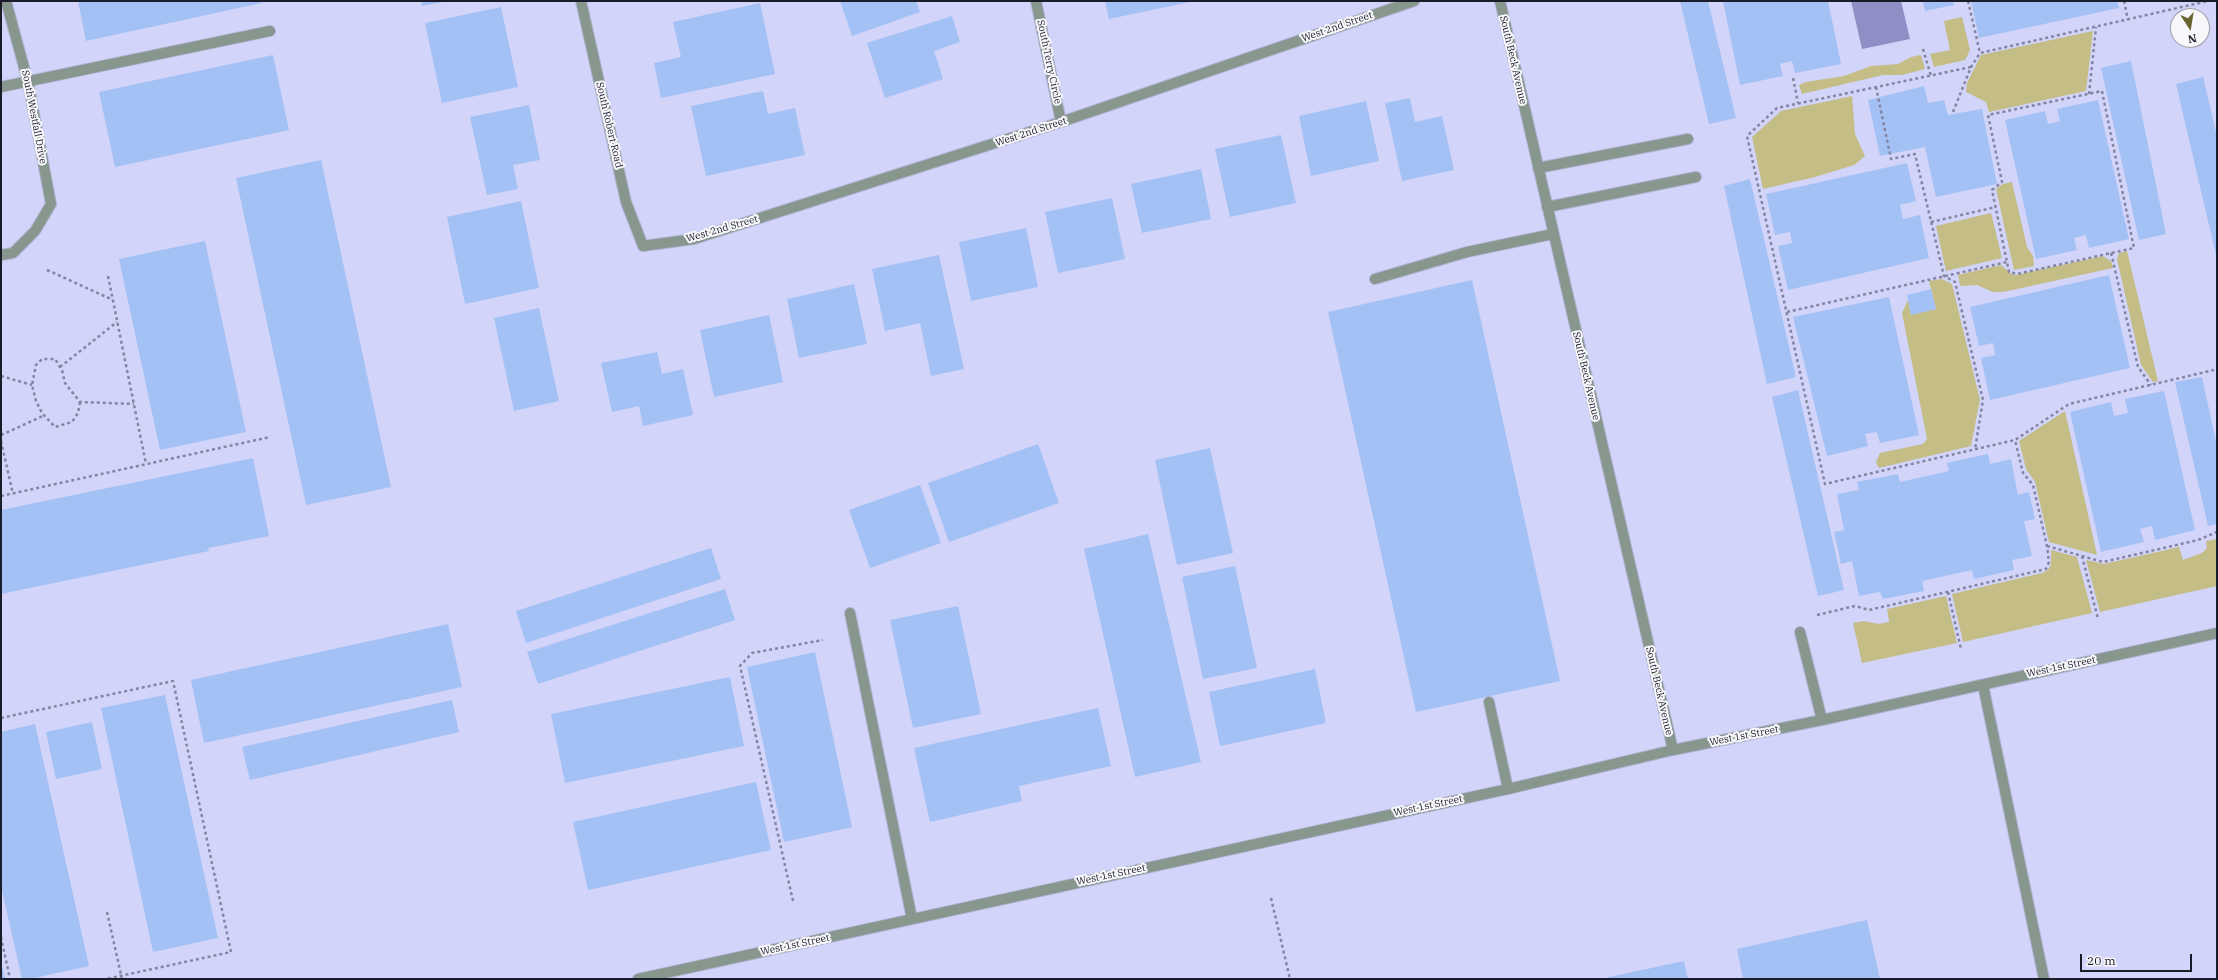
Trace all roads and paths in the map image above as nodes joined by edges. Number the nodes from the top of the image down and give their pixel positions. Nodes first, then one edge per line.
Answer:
1 (6, 1) edge
2 (581, 1) edge
3 (1036, 1) edge
4 (1414, 1) edge
5 (1500, 1) edge
6 (1968, 1) edge
7 (2124, 1) edge
8 (2208, 1) edge
9 (2128, 20) junction
10 (2096, 27) junction
11 (270, 31) dead end
12 (1923, 49) dead end
13 (1980, 53) junction
14 (1971, 66) junction
15 (1931, 76) junction
16 (1793, 78) dead end
17 (28, 82) junction
18 (1, 87) edge
19 (1876, 87) junction
20 (2089, 94) junction
21 (1798, 103) junction
22 (1953, 112) dead end
23 (1061, 122) junction
24 (1688, 139) dead end
25 (1538, 168) junction
26 (1696, 177) dead end
27 (1547, 207) junction
28 (1996, 207) junction
29 (1931, 222) junction
30 (1553, 234) junction
31 (643, 246) joint
32 (2111, 253) junction
33 (1, 255) edge
34 (2007, 262) junction
35 (47, 270) dead end
36 (108, 276) dead end
37 (1944, 276) junction
38 (1375, 279) dead end
39 (112, 299) junction
40 (1787, 312) junction
41 (117, 322) junction
42 (60, 367) junction
43 (2214, 370) dead end
44 (1, 376) edge
45 (32, 385) junction
46 (2151, 385) junction
47 (80, 402) junction
48 (134, 404) junction
49 (45, 416) junction
50 (1, 435) edge
51 (270, 437) dead end
52 (2016, 440) junction
53 (1, 441) edge
54 (1975, 449) junction
55 (146, 464) junction
56 (13, 494) junction
57 (1, 496) edge
58 (2217, 532) edge
59 (2047, 546) junction
60 (2082, 556) junction
61 (1948, 592) junction
62 (850, 613) dead end
63 (1810, 616) dead end
64 (2098, 619) dead end
65 (1800, 632) dead end
66 (2217, 633) edge
67 (823, 640) dead end
68 (1961, 649) dead end
69 (1982, 685) junction
70 (1489, 702) dead end
71 (1, 718) edge
72 (1822, 720) junction
73 (1673, 750) junction
74 (1508, 789) junction
75 (1271, 898) dead end
76 (793, 901) dead end
77 (108, 912) dead end
78 (912, 919) junction
79 (1, 937) edge
80 (122, 977) edge
81 (10, 979) edge
82 (106, 979) edge
83 (638, 979) edge
84 (1290, 979) edge
85 (2044, 979) edge

1 - 17 street, South Westfall Drive
2 - 31 street, South Robert Road
3 - 23 street, South Terry Circle
4 - 23 street, West 2nd Street
5 - 25 street, South Beck Avenue
6 - 13 path
7 - 9 path
8 - 9 path
9 - 10 path
10 - 13 path
10 - 20 path
11 - 17 street
12 - 15 path
13 - 14 path
14 - 15 path
14 - 22 path
15 - 19 path
16 - 21 path
17 - 18 street
17 - 33 street, South Westfall Drive
19 - 21 path
19 - 29 path
20 - 28 path
20 - 32 path
21 - 40 path
23 - 31 street, West 2nd Street
24 - 25 street
25 - 27 street, South Beck Avenue
26 - 27 street
27 - 30 street, South Beck Avenue
28 - 29 path
28 - 34 path
29 - 37 path
30 - 38 street
30 - 73 street, South Beck Avenue
32 - 34 path
32 - 46 path
34 - 37 path
35 - 39 path
36 - 39 path
37 - 40 path
37 - 54 path
39 - 41 path
40 - 54 path
41 - 42 path
41 - 48 path
42 - 45 path
42 - 47 path
43 - 46 path
44 - 45 path
45 - 49 path
46 - 52 path
47 - 48 path
47 - 49 path
48 - 55 path
49 - 50 path
51 - 55 path
52 - 54 path
52 - 59 path
53 - 56 path
55 - 56 path
56 - 57 path
58 - 60 path
59 - 60 path
59 - 61 path
60 - 64 path
61 - 63 path
61 - 68 path
62 - 78 street
65 - 72 street
66 - 69 street, West 1st Street
67 - 76 path
69 - 72 street, West 1st Street
69 - 85 street
70 - 74 street
71 - 80 path
72 - 73 street, West 1st Street
73 - 74 street, West 1st Street
74 - 78 street, West 1st Street
75 - 84 path
77 - 80 path
78 - 83 street, West 1st Street
79 - 81 path
80 - 82 path

